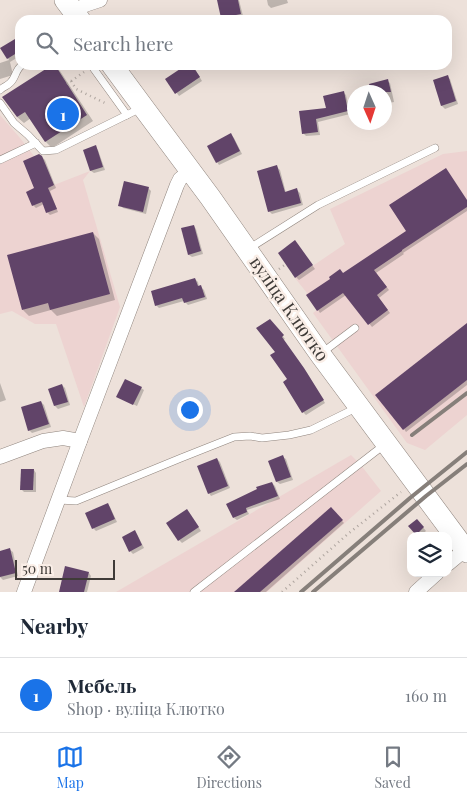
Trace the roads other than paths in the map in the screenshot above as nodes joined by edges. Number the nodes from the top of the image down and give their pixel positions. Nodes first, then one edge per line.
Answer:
1 (100, 0) edge
2 (73, 11) edge
3 (16, 70) edge
4 (96, 70) edge
5 (114, 70) edge
6 (0, 90) edge
7 (0, 103) edge
8 (135, 111) junction
9 (36, 143) junction
10 (434, 148) dead end
11 (0, 160) edge
12 (191, 170) junction
13 (247, 250) junction
14 (355, 328) dead end
15 (320, 354) junction
16 (359, 406) junction
17 (80, 441) junction
18 (387, 444) junction
19 (0, 457) edge
20 (59, 500) junction
21 (466, 550) edge
22 (452, 561) edge
23 (433, 577) edge
24 (24, 592) edge
25 (194, 592) edge
26 (416, 592) edge

1 - 2 street
3 - 6 lane
4 - 8 lane
5 - 8 main road, вуліца Клютко
7 - 9 lane
8 - 9 lane
8 - 12 main road, вуліца Клютко
9 - 11 lane
10 - 13 lane
12 - 13 main road, вуліца Клютко
12 - 17 street
13 - 15 main road, вуліца Клютко
14 - 15 lane
15 - 16 main road, вуліца Клютко
16 - 18 main road, вуліца Клютко
16 - 20 lane
17 - 19 street
17 - 20 street
18 - 21 main road, вуліца Клютко
18 - 25 lane
20 - 24 street
21 - 22 street
23 - 26 street

